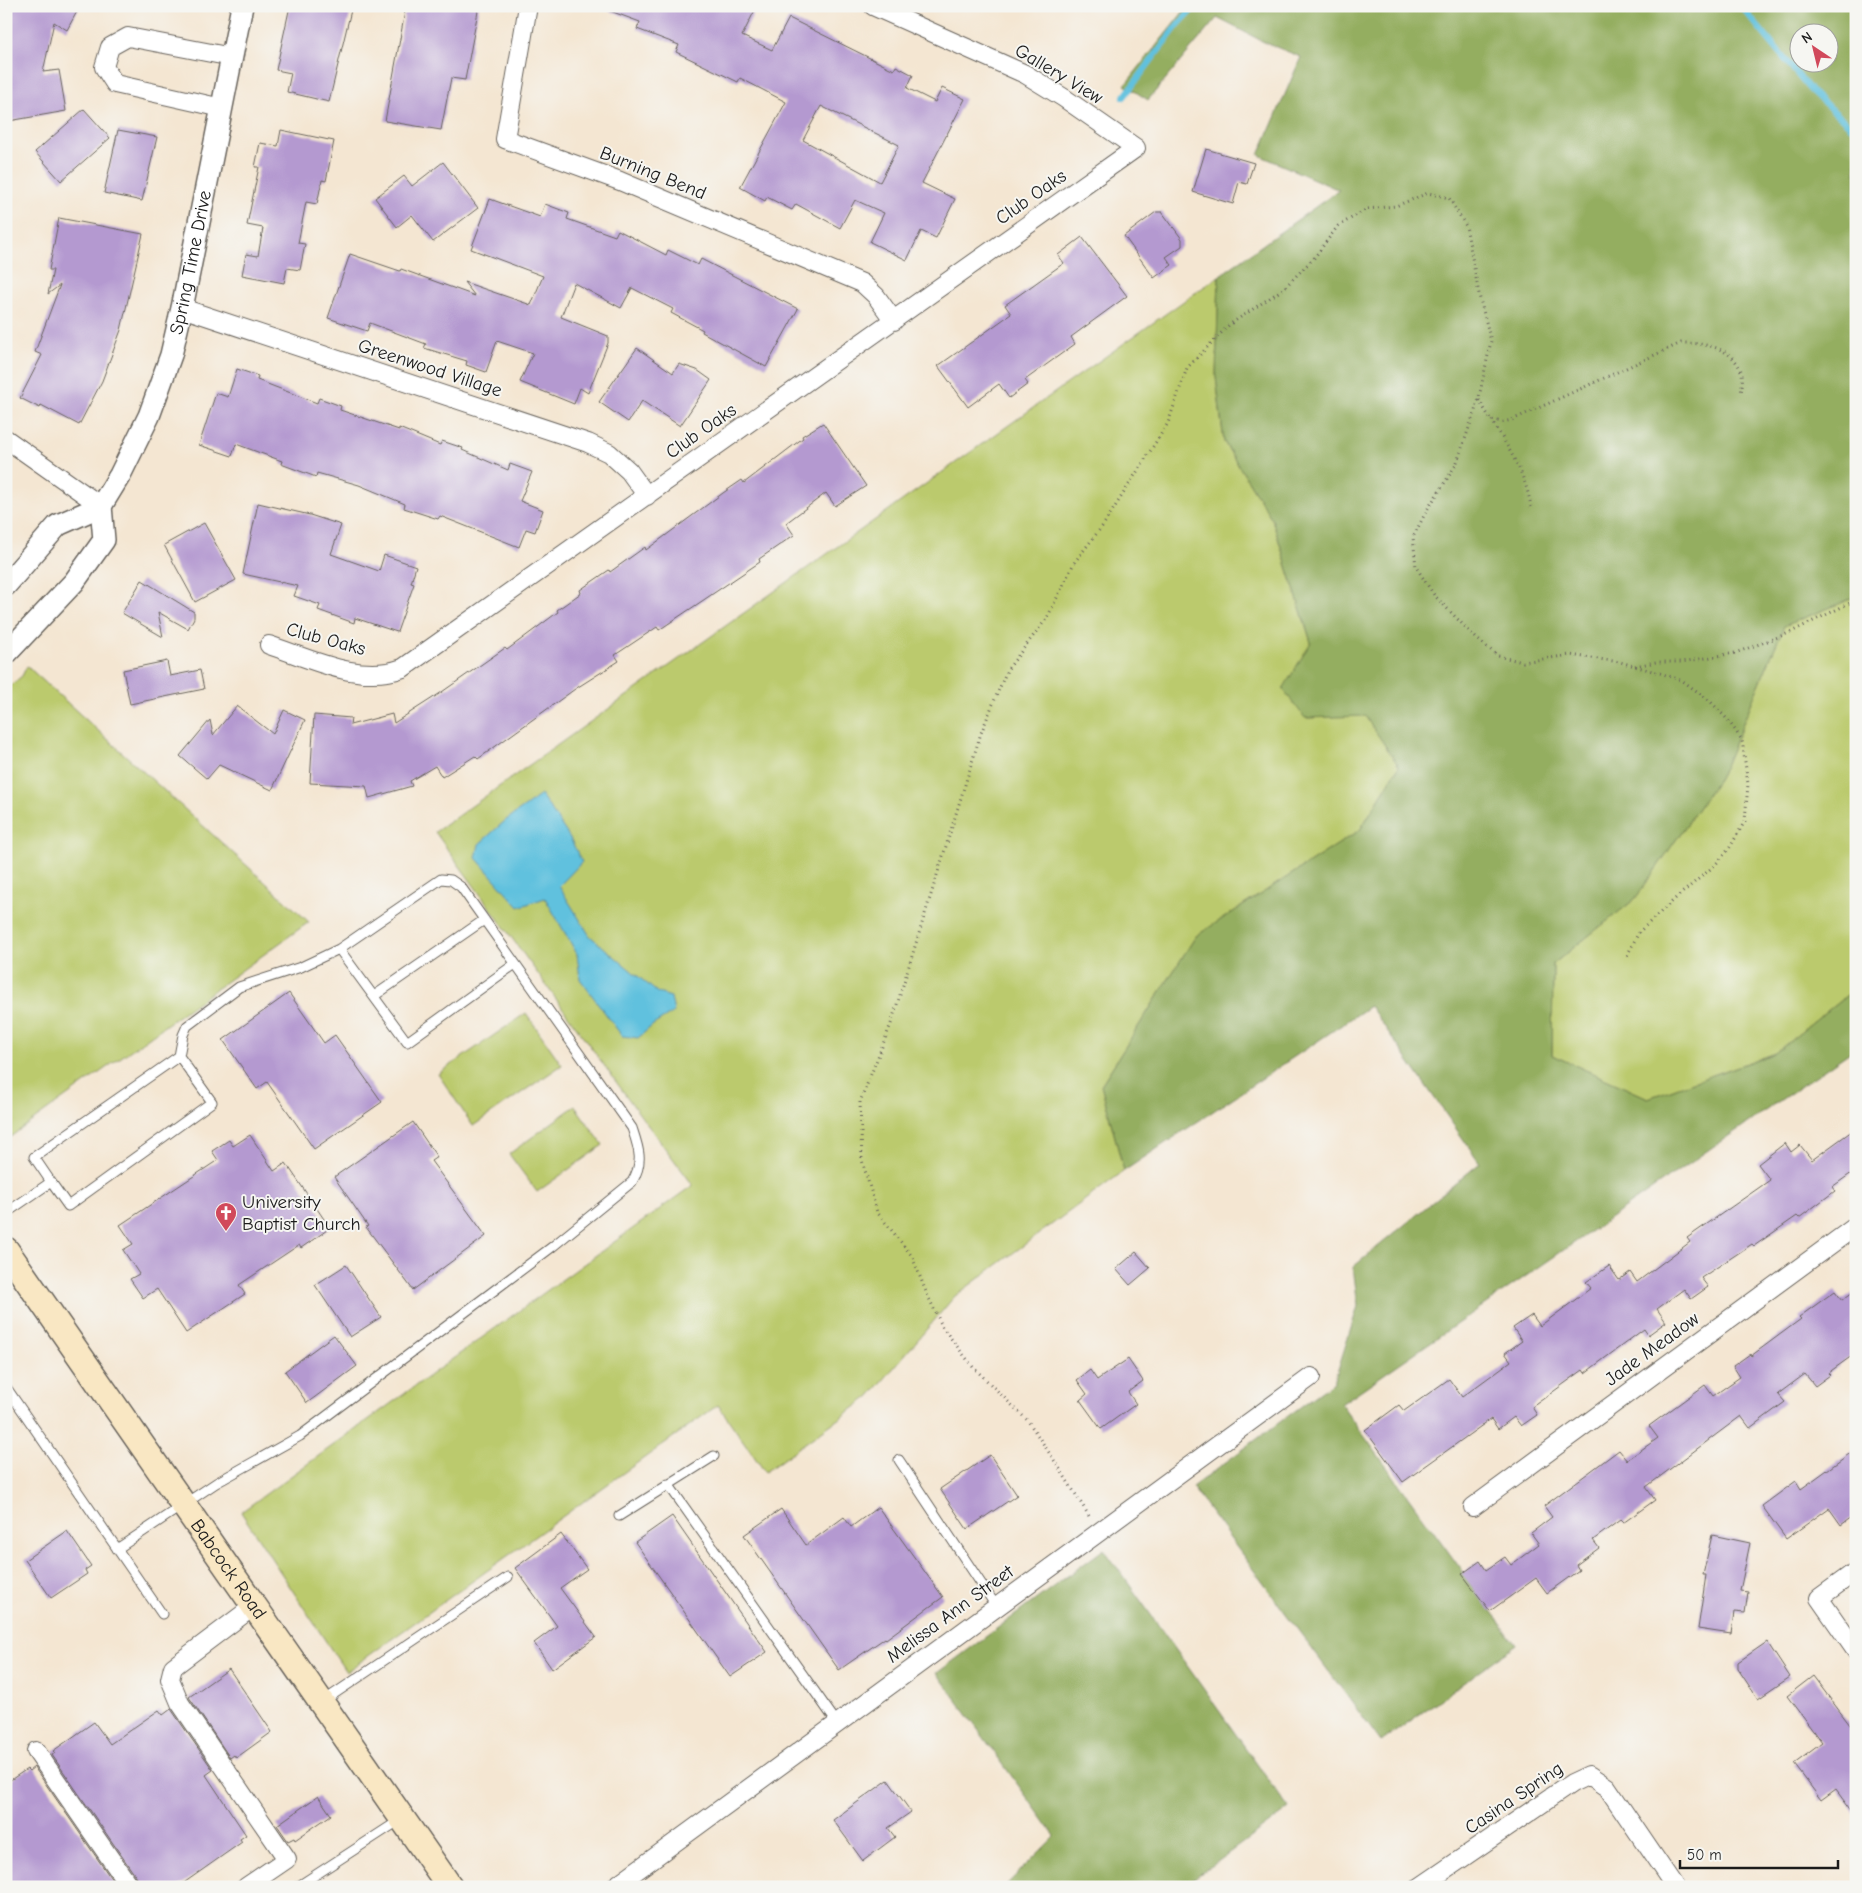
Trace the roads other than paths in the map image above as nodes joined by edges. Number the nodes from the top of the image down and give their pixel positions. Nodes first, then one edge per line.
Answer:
1 (242, 6) edge
2 (528, 6) edge
3 (873, 6) edge
4 (232, 57) junction
5 (222, 108) junction
6 (1136, 148) joint
7 (182, 308) junction
8 (894, 321) junction
9 (6, 439) edge
10 (647, 496) junction
11 (101, 506) junction
12 (6, 585) edge
13 (269, 645) dead end
14 (6, 654) edge
15 (484, 920) junction
16 (339, 949) junction
17 (515, 964) junction
18 (374, 996) junction
19 (179, 1056) junction
20 (51, 1182) junction
21 (6, 1213) edge
22 (1856, 1226) edge
23 (6, 1250) edge
24 (1311, 1376) dead end
25 (6, 1387) edge
26 (714, 1456) dead end
27 (899, 1460) dead end
28 (668, 1484) junction
29 (184, 1505) junction
30 (1472, 1507) dead end
31 (619, 1516) dead end
32 (117, 1549) junction
33 (1856, 1571) edge
34 (508, 1578) dead end
35 (254, 1606) junction
36 (996, 1606) junction
37 (162, 1614) dead end
38 (1856, 1651) edge
39 (322, 1702) junction
40 (837, 1723) junction
41 (36, 1751) dead end
42 (402, 1818) junction
43 (446, 1885) edge
44 (130, 1887) edge
45 (246, 1887) edge
46 (297, 1887) edge
47 (614, 1887) edge
48 (1420, 1887) edge
49 (1675, 1887) edge

1 - 4 street, Spring Time Drive
2 - 8 street, Burning Bend
3 - 6 street, Gallery View
4 - 5 street, Spring Time Drive
4 - 5 street
5 - 7 street, Spring Time Drive
6 - 8 street, Club Oaks
7 - 10 street, Greenwood Village
7 - 11 street, Spring Time Drive
8 - 10 street, Club Oaks
9 - 11 street
10 - 13 street, Club Oaks
11 - 12 street
11 - 14 street
15 - 16 lane
15 - 17 lane
15 - 18 lane
16 - 18 lane
16 - 19 lane
17 - 18 lane
17 - 29 lane
19 - 20 lane
19 - 20 lane
20 - 21 lane
22 - 30 street, Jade Meadow
23 - 29 main road, Babcock Road
24 - 36 street, Melissa Ann Street
25 - 32 lane
26 - 28 lane
27 - 36 lane
28 - 31 lane
28 - 40 lane
29 - 32 lane
29 - 35 main road, Babcock Road
32 - 37 lane
33 - 38 street
34 - 39 lane
35 - 39 main road, Babcock Road
35 - 45 street
36 - 40 street, Melissa Ann Street
39 - 42 main road, Babcock Road
40 - 47 street, Melissa Ann Street
41 - 44 street
42 - 43 main road, Babcock Road
42 - 46 lane
48 - 49 street, Casina Spring

